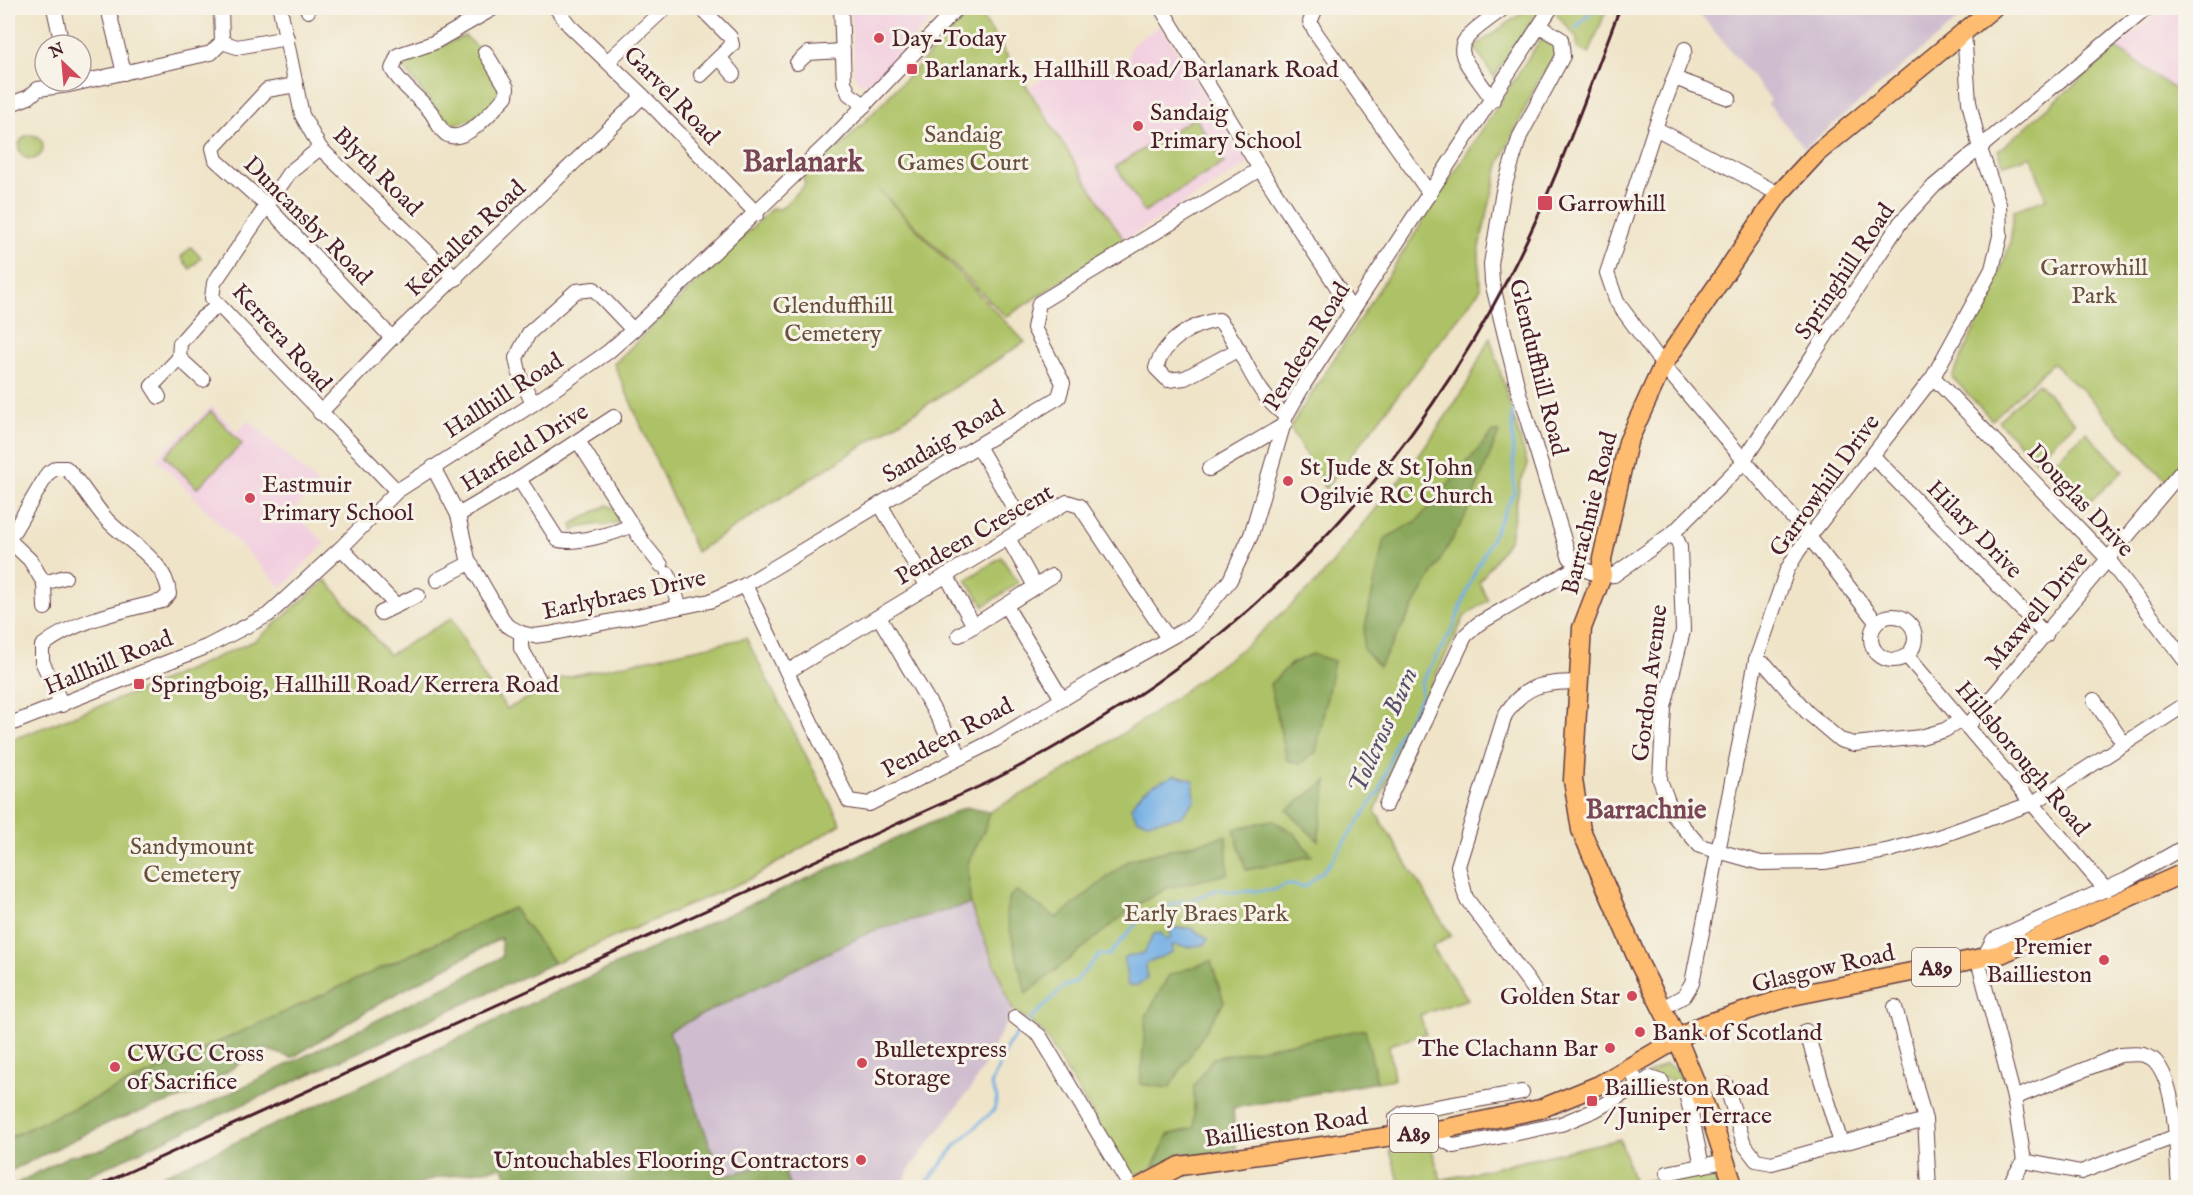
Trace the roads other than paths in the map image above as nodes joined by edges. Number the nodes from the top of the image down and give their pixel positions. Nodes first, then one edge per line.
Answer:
1 (54, 8) edge
2 (108, 8) edge
3 (221, 8) edge
4 (280, 8) edge
5 (494, 8) edge
6 (556, 8) edge
7 (665, 8) edge
8 (701, 8) edge
9 (841, 8) edge
10 (957, 8) edge
11 (1161, 8) edge
12 (1315, 8) edge
13 (1504, 8) edge
14 (1551, 8) edge
15 (1993, 8) edge
16 (2147, 8) edge
17 (1540, 26) junction
18 (1964, 32) junction
19 (59, 33) edge
20 (287, 38) junction
21 (222, 42) junction
22 (1684, 49) dead end
23 (843, 51) junction
24 (485, 52) dead end
25 (720, 58) junction
26 (608, 61) junction
27 (804, 64) dead end
28 (124, 73) junction
29 (733, 74) dead end
30 (700, 75) dead end
31 (1674, 78) junction
32 (93, 79) edge
33 (296, 85) junction
34 (34, 93) edge
35 (643, 96) junction
36 (1729, 98) dead end
37 (1492, 100) junction
38 (8, 105) edge
39 (865, 105) junction
40 (1655, 128) junction
41 (320, 148) junction
42 (1980, 149) junction
43 (1260, 169) junction
44 (1430, 194) junction
45 (1779, 194) junction
46 (266, 205) junction
47 (757, 214) junction
48 (456, 279) junction
49 (218, 306) junction
50 (1352, 310) junction
51 (633, 330) junction
52 (392, 338) junction
53 (1239, 349) junction
54 (179, 358) junction
55 (1663, 365) junction
56 (1934, 377) junction
57 (203, 380) dead end
58 (159, 397) dead end
59 (533, 405) junction
60 (320, 413) junction
61 (614, 417) dead end
62 (1285, 421) junction
63 (579, 441) junction
64 (978, 446) junction
65 (1872, 455) junction
66 (1744, 460) junction
67 (2186, 466) edge
68 (433, 467) junction
69 (1209, 469) dead end
70 (519, 479) junction
71 (397, 491) junction
72 (880, 504) junction
73 (458, 514) junction
74 (631, 525) junction
75 (1025, 527) junction
76 (1674, 532) junction
77 (1008, 538) junction
78 (1810, 538) junction
79 (8, 541) edge
80 (341, 548) junction
81 (2108, 559) junction
82 (470, 563) junction
83 (1577, 567) junction
84 (946, 575) junction
85 (1052, 576) dead end
86 (1602, 576) junction
87 (65, 577) dead end
88 (437, 580) dead end
89 (44, 583) junction
90 (745, 585) junction
91 (928, 586) junction
92 (1035, 586) junction
93 (418, 595) dead end
94 (396, 605) junction
95 (1006, 606) junction
96 (680, 607) junction
97 (45, 608) dead end
98 (381, 613) dead end
99 (879, 617) junction
100 (1877, 623) junction
101 (974, 626) junction
102 (521, 633) junction
103 (958, 635) dead end
104 (2046, 635) junction
105 (1168, 638) junction
106 (1907, 656) junction
107 (1756, 660) junction
108 (2186, 662) edge
109 (787, 672) junction
110 (539, 681) dead end
111 (1579, 682) junction
112 (1062, 699) junction
113 (2094, 700) dead end
114 (2186, 704) edge
115 (62, 705) junction
116 (1964, 723) junction
117 (8, 725) edge
118 (2124, 744) junction
119 (961, 757) junction
120 (2033, 803) junction
121 (1386, 805) dead end
122 (2186, 846) edge
123 (1718, 850) junction
124 (2186, 872) edge
125 (2130, 887) junction
126 (2106, 890) junction
127 (2087, 907) junction
128 (1980, 959) junction
129 (1534, 989) dead end
130 (1895, 1007) dead end
131 (1662, 1008) junction
132 (1015, 1017) dead end
133 (1806, 1031) dead end
134 (1677, 1038) junction
135 (1629, 1068) junction
136 (1662, 1082) dead end
137 (1639, 1085) junction
138 (1726, 1085) dead end
139 (1522, 1092) dead end
140 (1686, 1094) dead end
141 (2014, 1098) junction
142 (1697, 1107) junction
143 (1925, 1120) junction
144 (1443, 1129) junction
145 (1396, 1136) junction
146 (2174, 1137) junction
147 (1841, 1143) junction
148 (1725, 1161) junction
149 (2024, 1161) junction
150 (1702, 1166) junction
151 (1667, 1173) dead end
152 (1131, 1188) edge
153 (1138, 1188) edge
154 (1734, 1188) edge
155 (1929, 1188) edge
156 (2007, 1188) edge
157 (2179, 1188) edge

1 - 19 street
2 - 28 street
3 - 21 street
4 - 20 street, Blyth Road
5 - 24 street
6 - 26 street, Garvel Road
7 - 26 street
8 - 25 street
9 - 23 street
10 - 39 street, Hallhill Road
11 - 43 street
12 - 44 street
13 - 37 street
14 - 17 street, Pendeen Road
15 - 18 main road, Barrachnie Road
16 - 42 street, Springhill Road
17 - 37 street, Pendeen Road
17 - 83 street, Glenduffhill Road
18 - 42 street, Garrowhill Drive
18 - 45 main road, Barrachnie Road
20 - 21 street
20 - 33 street, Blyth Road
21 - 28 street
22 - 31 street
23 - 27 street
23 - 39 street
25 - 29 street
25 - 30 street
26 - 35 street, Garvel Road
28 - 32 street
31 - 36 street
31 - 40 street
33 - 41 street, Blyth Road
33 - 46 street, Duncansby Road
34 - 38 street
35 - 47 street, Garvel Road
35 - 48 street, Kentallen Road
37 - 44 street, Pendeen Road
39 - 47 street, Hallhill Road
40 - 45 street
40 - 55 street
41 - 46 street, Kerrera Road
41 - 48 street, Blyth Road
42 - 56 street, Garrowhill Drive
42 - 66 street, Springhill Road
43 - 50 street
43 - 64 street, Sandaig Road
44 - 50 street, Pendeen Road
45 - 55 main road, Barrachnie Road
46 - 49 street, Kerrera Road
46 - 52 street, Duncansby Road
47 - 51 street, Hallhill Road
48 - 52 street, Kentallen Road
49 - 54 street
49 - 60 street, Kerrera Road
50 - 62 street, Pendeen Road
51 - 59 street, Hallhill Road
51 - 59 street
52 - 60 street, Kentallen Road
53 - 53 street
53 - 62 street
54 - 57 street
54 - 58 street
55 - 66 street
55 - 86 main road, Barrachnie Road
56 - 65 street, Garrowhill Drive
56 - 81 street, Douglas Drive
59 - 68 street, Hallhill Road
60 - 71 street, Kerrera Road
61 - 63 street, Harfield Drive
62 - 69 street
62 - 105 street, Pendeen Road
63 - 70 street, Harfield Drive
63 - 74 street
64 - 72 street, Sandaig Road
64 - 75 street
65 - 78 street, Garrowhill Drive
65 - 104 street, Hilary Drive
66 - 76 street, Springhill Road
66 - 78 street
67 - 81 street, Maxwell Drive
68 - 71 street, Hallhill Road
68 - 73 street, Earlybraes Drive
70 - 73 street, Harfield Drive
70 - 74 street
71 - 80 street, Hallhill Road
72 - 90 street, Sandaig Road
72 - 91 street
73 - 82 street, Earlybraes Drive
74 - 96 street
75 - 77 street, Pendeen Crescent
75 - 105 street, Pendeen Crescent
76 - 86 street, Springhill Road
76 - 123 street, Gordon Avenue
77 - 84 street, Pendeen Crescent
77 - 92 street
78 - 100 street
78 - 107 street, Garrowhill Drive
79 - 89 street
79 - 115 street
80 - 94 street
80 - 115 street, Hallhill Road
81 - 104 street, Maxwell Drive
81 - 108 street, Douglas Drive
82 - 88 street
82 - 102 street, Earlybraes Drive
83 - 86 street
83 - 121 street
84 - 91 street, Pendeen Crescent
84 - 101 street
85 - 92 street
86 - 111 main road, Barrachnie Road
87 - 89 street
89 - 97 street
90 - 96 street, Earlybraes Drive
90 - 109 street
91 - 99 street, Pendeen Crescent
92 - 95 street
93 - 94 street
94 - 98 street
95 - 101 street
95 - 112 street
96 - 102 street, Earlybraes Drive
99 - 109 street, Pendeen Crescent
99 - 119 street
100 - 106 street
100 - 106 street
101 - 103 street
102 - 110 street
104 - 116 street, Maxwell Drive
105 - 112 street, Pendeen Road
106 - 116 street, Hillsborough Road
107 - 116 street
107 - 123 street, Garrowhill Drive
109 - 119 street, Pendeen Road
111 - 129 street
111 - 131 main road, Barrachnie Road
112 - 119 street, Pendeen Road
113 - 118 street
114 - 118 street, Gordon Avenue
115 - 117 street, Hallhill Road
116 - 120 street, Hillsborough Road
118 - 120 street, Gordon Avenue
120 - 123 street, Gordon Avenue
120 - 126 street, Hillsborough Road
122 - 125 street, Glasgow Road
123 - 131 street, Garrowhill Drive
124 - 125 main road, Glasgow Road / A89
125 - 126 street, Glasgow Road
125 - 127 main road, Glasgow Road / A89
126 - 127 street, Glasgow Road
127 - 128 main road, Glasgow Road / A89
128 - 134 main road, Glasgow Road / A89
128 - 141 street
130 - 143 street
131 - 134 main road, Barrachnie Road
132 - 152 street
133 - 147 street
134 - 135 main road, Baillieston Road / A89
134 - 142 main road, Barrachnie Road
135 - 137 street
135 - 144 main road, Baillieston Road / A89
136 - 137 street
137 - 144 street
138 - 147 street
139 - 145 street
140 - 142 street
141 - 146 street
141 - 149 street
142 - 148 main road, Barrachnie Road
142 - 150 street
143 - 147 street
143 - 155 street
144 - 145 main road, Baillieston Road / A89
145 - 153 main road, Baillieston Road / A89
146 - 149 street
146 - 157 street
148 - 150 street
148 - 154 main road, Barrachnie Road
149 - 156 street
150 - 151 street

